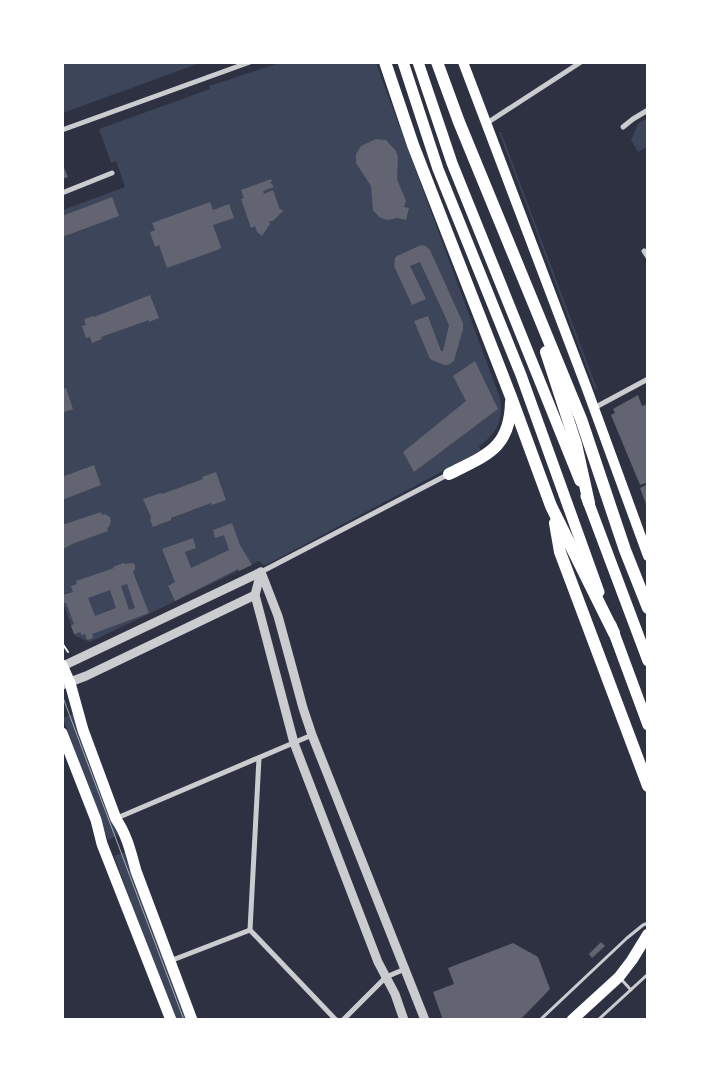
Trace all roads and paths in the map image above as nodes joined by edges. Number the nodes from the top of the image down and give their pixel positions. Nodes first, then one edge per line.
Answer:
1 (250, 62) edge
2 (385, 62) edge
3 (403, 62) edge
4 (418, 62) edge
5 (438, 62) edge
6 (463, 62) edge
7 (581, 62) edge
8 (648, 110) edge
9 (487, 122) junction
10 (624, 127) dead end
11 (62, 130) edge
12 (112, 173) dead end
13 (62, 193) edge
14 (644, 251) dead end
15 (513, 252) junction
16 (648, 256) edge
17 (648, 380) edge
18 (511, 398) junction
19 (594, 408) junction
20 (449, 474) joint
21 (589, 503) junction
22 (551, 506) junction
23 (648, 556) edge
24 (261, 572) junction
25 (255, 595) junction
26 (648, 608) edge
27 (614, 633) junction
28 (62, 643) edge
29 (72, 654) dead end
30 (648, 661) edge
31 (63, 666) edge
32 (66, 684) edge
33 (648, 724) edge
34 (62, 733) edge
35 (312, 735) junction
36 (294, 743) junction
37 (259, 758) junction
38 (648, 786) edge
39 (116, 818) junction
40 (648, 923) edge
41 (250, 930) junction
42 (648, 934) edge
43 (170, 961) junction
44 (405, 969) junction
45 (648, 974) edge
46 (619, 976) junction
47 (386, 977) junction
48 (631, 990) junction
49 (171, 1020) edge
50 (192, 1020) edge
51 (336, 1020) edge
52 (343, 1020) edge
53 (404, 1020) edge
54 (425, 1020) edge
55 (540, 1020) edge
56 (572, 1020) edge
57 (598, 1020) edge

1 - 11 street
2 - 18 highway
3 - 27 main road
4 - 21 main road
5 - 15 highway
6 - 9 main road
7 - 9 street
8 - 10 street
9 - 19 main road
12 - 13 street
14 - 16 street
15 - 21 highway
15 - 26 highway
17 - 19 street
18 - 20 highway
18 - 22 highway
19 - 23 main road
20 - 24 street
21 - 30 main road
22 - 27 highway
22 - 38 highway
24 - 25 street
24 - 31 street
24 - 35 street
25 - 32 street
25 - 36 street
27 - 33 main road
28 - 29 path
31 - 32 main road
32 - 39 main road
34 - 49 main road
35 - 36 street
35 - 44 street
36 - 37 street
36 - 47 street
37 - 39 street
37 - 41 street
39 - 43 main road
40 - 55 lane
41 - 43 street
41 - 51 street
42 - 46 main road
43 - 50 main road
44 - 47 street
44 - 54 street
45 - 48 lane
46 - 48 lane
46 - 56 main road
47 - 52 street
47 - 53 street
48 - 57 lane

